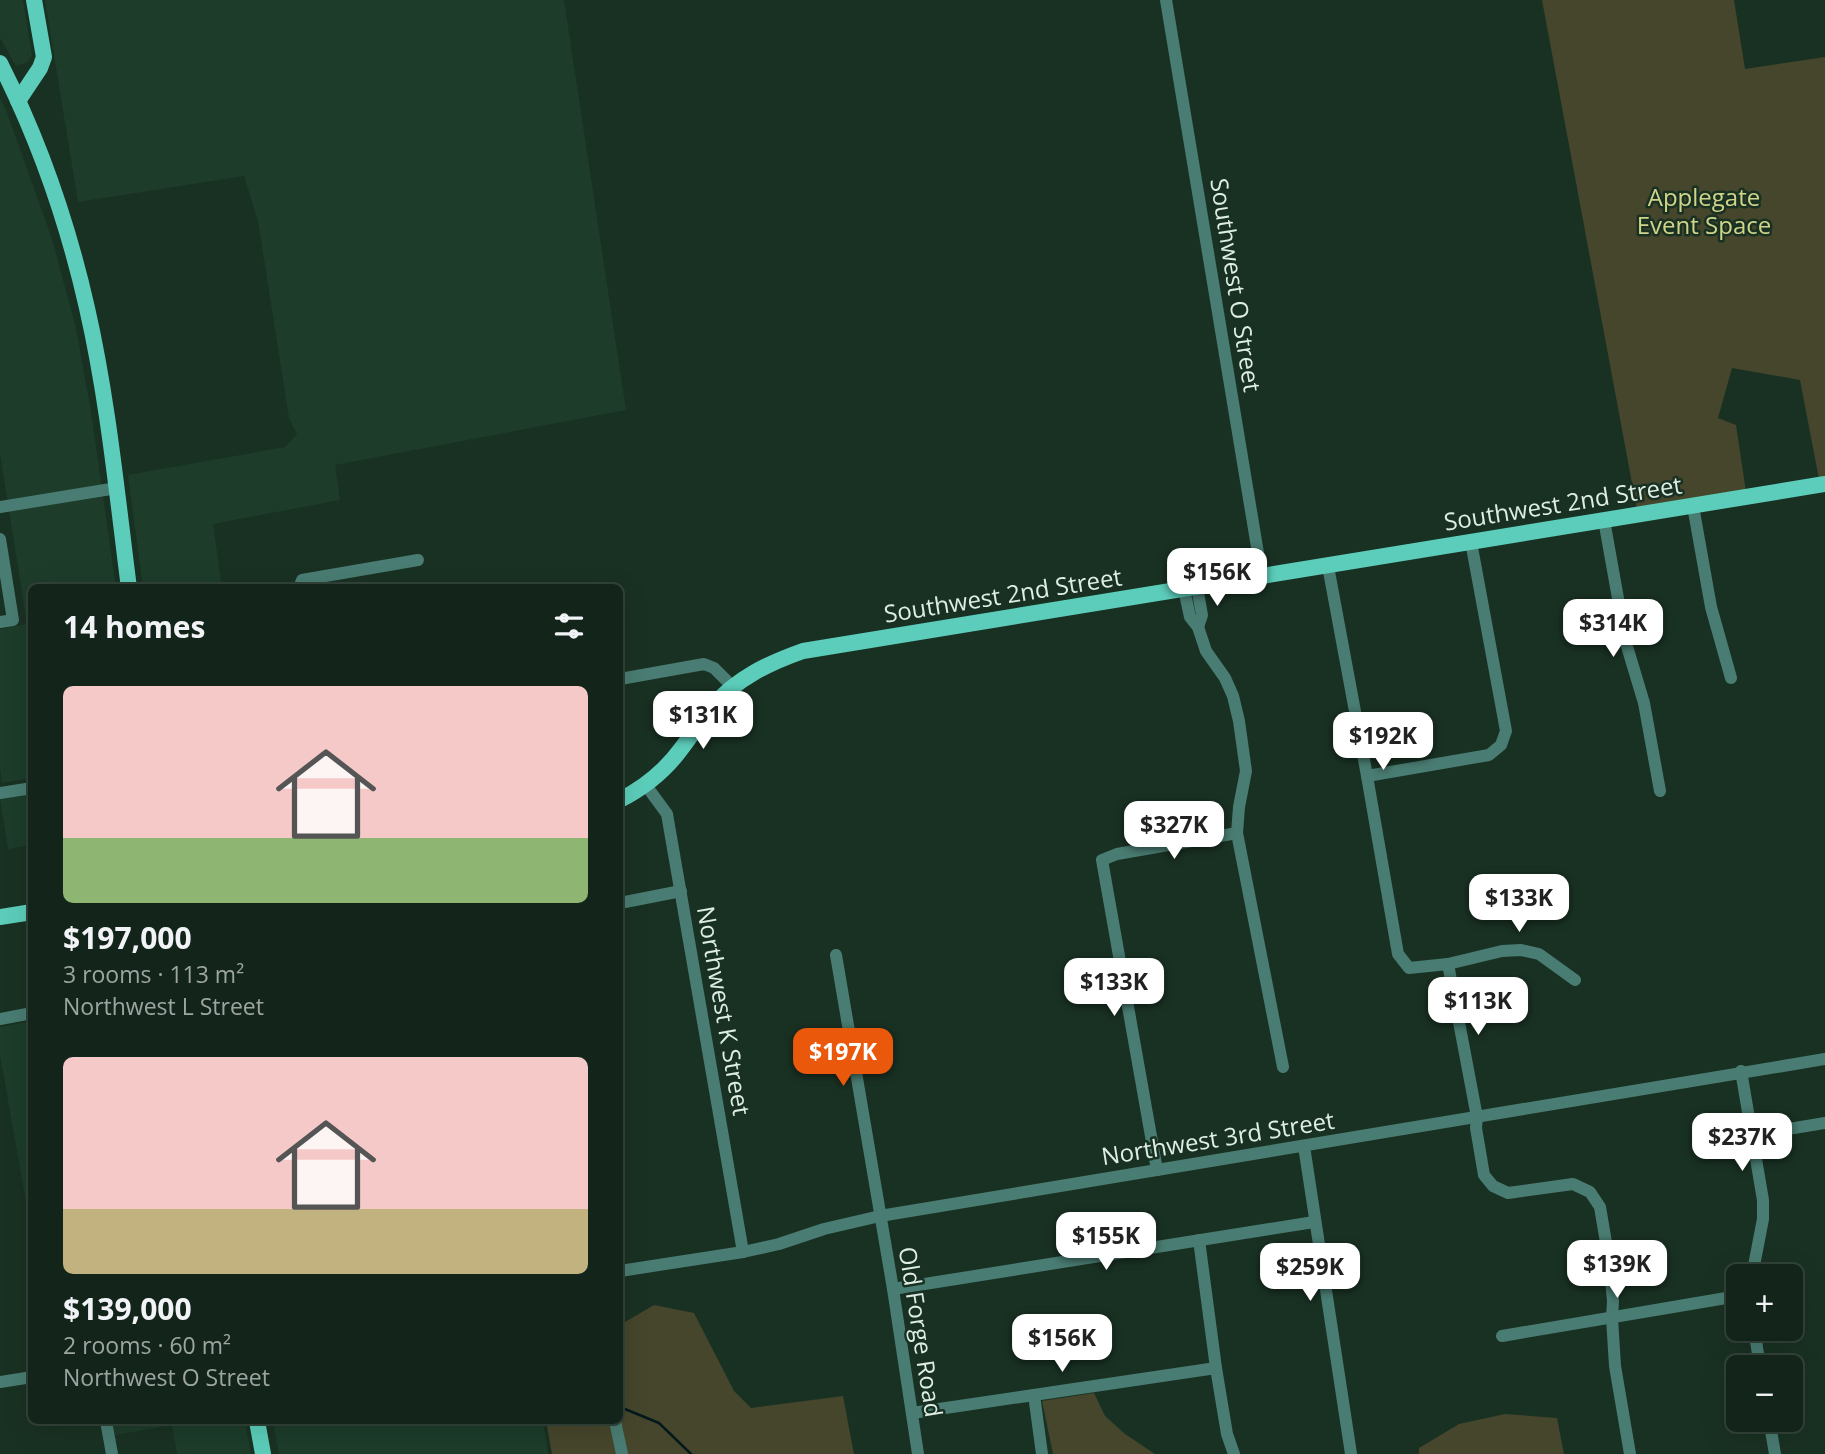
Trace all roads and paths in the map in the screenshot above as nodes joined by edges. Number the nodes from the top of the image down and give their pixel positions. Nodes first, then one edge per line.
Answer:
1 (34, 0) edge
2 (1166, 0) edge
3 (2, 67) edge
4 (37, 72) junction
5 (18, 101) junction
6 (1825, 484) edge
7 (117, 488) junction
8 (0, 506) edge
9 (1693, 506) junction
10 (1604, 520) junction
11 (0, 540) edge
12 (1471, 542) junction
13 (418, 560) dead end
14 (1328, 566) junction
15 (1262, 576) junction
16 (129, 584) edge
17 (300, 584) edge
18 (1191, 588) junction
19 (0, 622) edge
20 (623, 678) edge
21 (1731, 678) dead end
22 (733, 687) junction
23 (1367, 776) junction
24 (645, 784) junction
25 (28, 789) edge
26 (1660, 791) dead end
27 (0, 793) edge
28 (623, 798) edge
29 (1237, 833) junction
30 (681, 891) junction
31 (623, 902) edge
32 (28, 913) edge
33 (0, 917) edge
34 (836, 955) dead end
35 (1448, 964) junction
36 (1575, 980) dead end
37 (28, 1014) edge
38 (0, 1018) edge
39 (1825, 1059) edge
40 (1283, 1067) dead end
41 (1741, 1072) junction
42 (1476, 1117) junction
43 (1825, 1123) edge
44 (1752, 1135) junction
45 (1304, 1146) junction
46 (1157, 1170) junction
47 (880, 1216) junction
48 (1314, 1222) junction
49 (1199, 1240) junction
50 (743, 1252) junction
51 (1754, 1264) edge
52 (623, 1271) edge
53 (893, 1289) junction
54 (1726, 1298) edge
55 (1612, 1318) junction
56 (1502, 1336) dead end
57 (1216, 1368) junction
58 (28, 1378) edge
59 (0, 1382) edge
60 (1034, 1395) junction
61 (912, 1413) junction
62 (107, 1424) edge
63 (258, 1424) edge
64 (616, 1424) edge
65 (1771, 1432) edge
66 (112, 1454) edge
67 (263, 1454) edge
68 (622, 1454) edge
69 (918, 1454) edge
70 (1042, 1454) edge
71 (1234, 1454) edge
72 (1351, 1454) edge
73 (1630, 1454) edge
74 (1775, 1454) edge

1 - 4 main road
2 - 15 street, Southwest O Street
3 - 4 main road
3 - 5 main road
4 - 5 main road
5 - 7 main road
6 - 9 main road, Southwest 2nd Street
7 - 8 street
7 - 16 main road
9 - 10 main road, Southwest 2nd Street
9 - 21 street
10 - 12 main road, Southwest 2nd Street
10 - 26 street
11 - 19 street
12 - 14 main road, Southwest 2nd Street
12 - 23 street
13 - 17 street
14 - 15 main road, Southwest 2nd Street
14 - 23 street
15 - 18 main road, Southwest 2nd Street
18 - 22 main road, Southwest 2nd Street
18 - 29 street
20 - 22 street
22 - 24 main road, Southwest 2nd Street
23 - 35 street
24 - 28 main road, Southwest 2nd Street
24 - 30 street, Northwest K Street
25 - 27 street
29 - 40 street
29 - 46 street
30 - 31 street
30 - 50 street, Northwest K Street
32 - 33 main road
34 - 47 street, Old Forge Road
35 - 36 street
35 - 42 street
37 - 38 street
39 - 41 street, Northwest 3rd Street
41 - 42 street, Northwest 3rd Street
41 - 44 street
42 - 45 street, Northwest 3rd Street
42 - 55 street
43 - 44 street
44 - 51 street
45 - 46 street, Northwest 3rd Street
45 - 48 street
46 - 47 street, Northwest 3rd Street
47 - 50 street, Northwest 3rd Street
47 - 53 street, Old Forge Road
48 - 49 street
48 - 72 street
49 - 53 street
49 - 57 street
50 - 52 street, Northwest 3rd Street
53 - 61 street, Old Forge Road
54 - 55 street
55 - 56 street
55 - 73 street
57 - 60 street
57 - 71 street
58 - 59 street
60 - 61 street
60 - 70 street
61 - 69 street, Old Forge Road
62 - 66 street
63 - 67 main road
64 - 68 street
65 - 74 street

